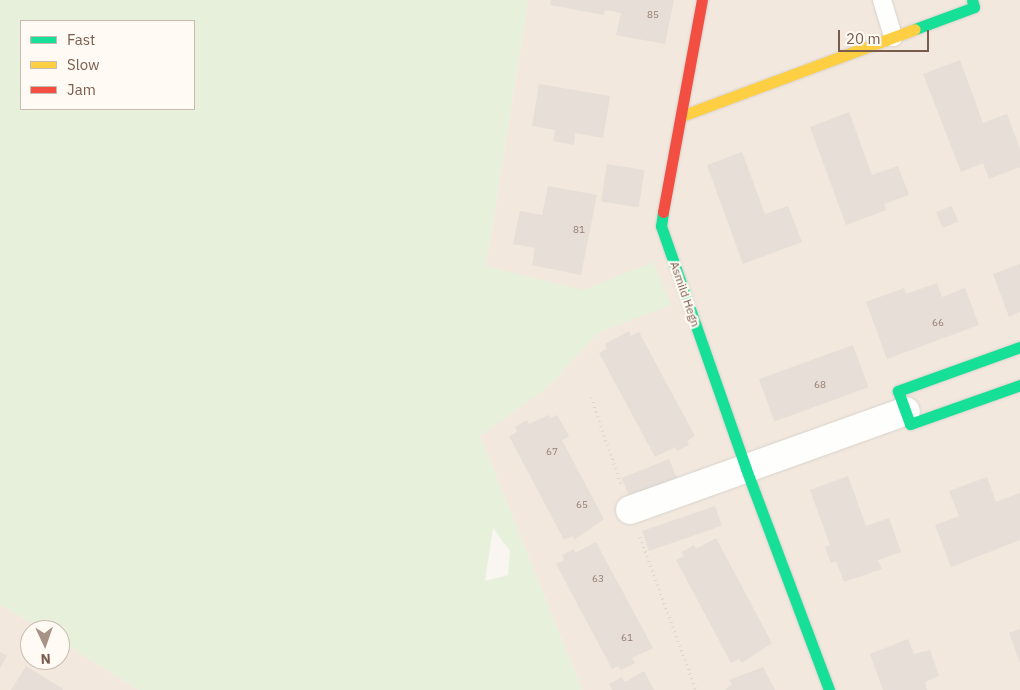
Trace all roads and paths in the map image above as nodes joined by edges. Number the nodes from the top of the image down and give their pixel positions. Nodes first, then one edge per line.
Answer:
1 (702, 0) edge
2 (882, 0) edge
3 (972, 0) edge
4 (893, 37) junction
5 (684, 115) junction
6 (1020, 347) edge
7 (1020, 385) edge
8 (591, 397) dead end
9 (906, 411) junction
10 (746, 469) junction
11 (630, 510) junction
12 (696, 690) edge
13 (829, 690) edge

1 - 5 street, Asmild Hegn
2 - 4 lane
3 - 4 street
4 - 5 street
5 - 10 street, Asmild Hegn
6 - 9 street
7 - 9 street
8 - 11 path
9 - 10 street
10 - 11 street
10 - 13 street, Asmild Hegn
11 - 12 path

